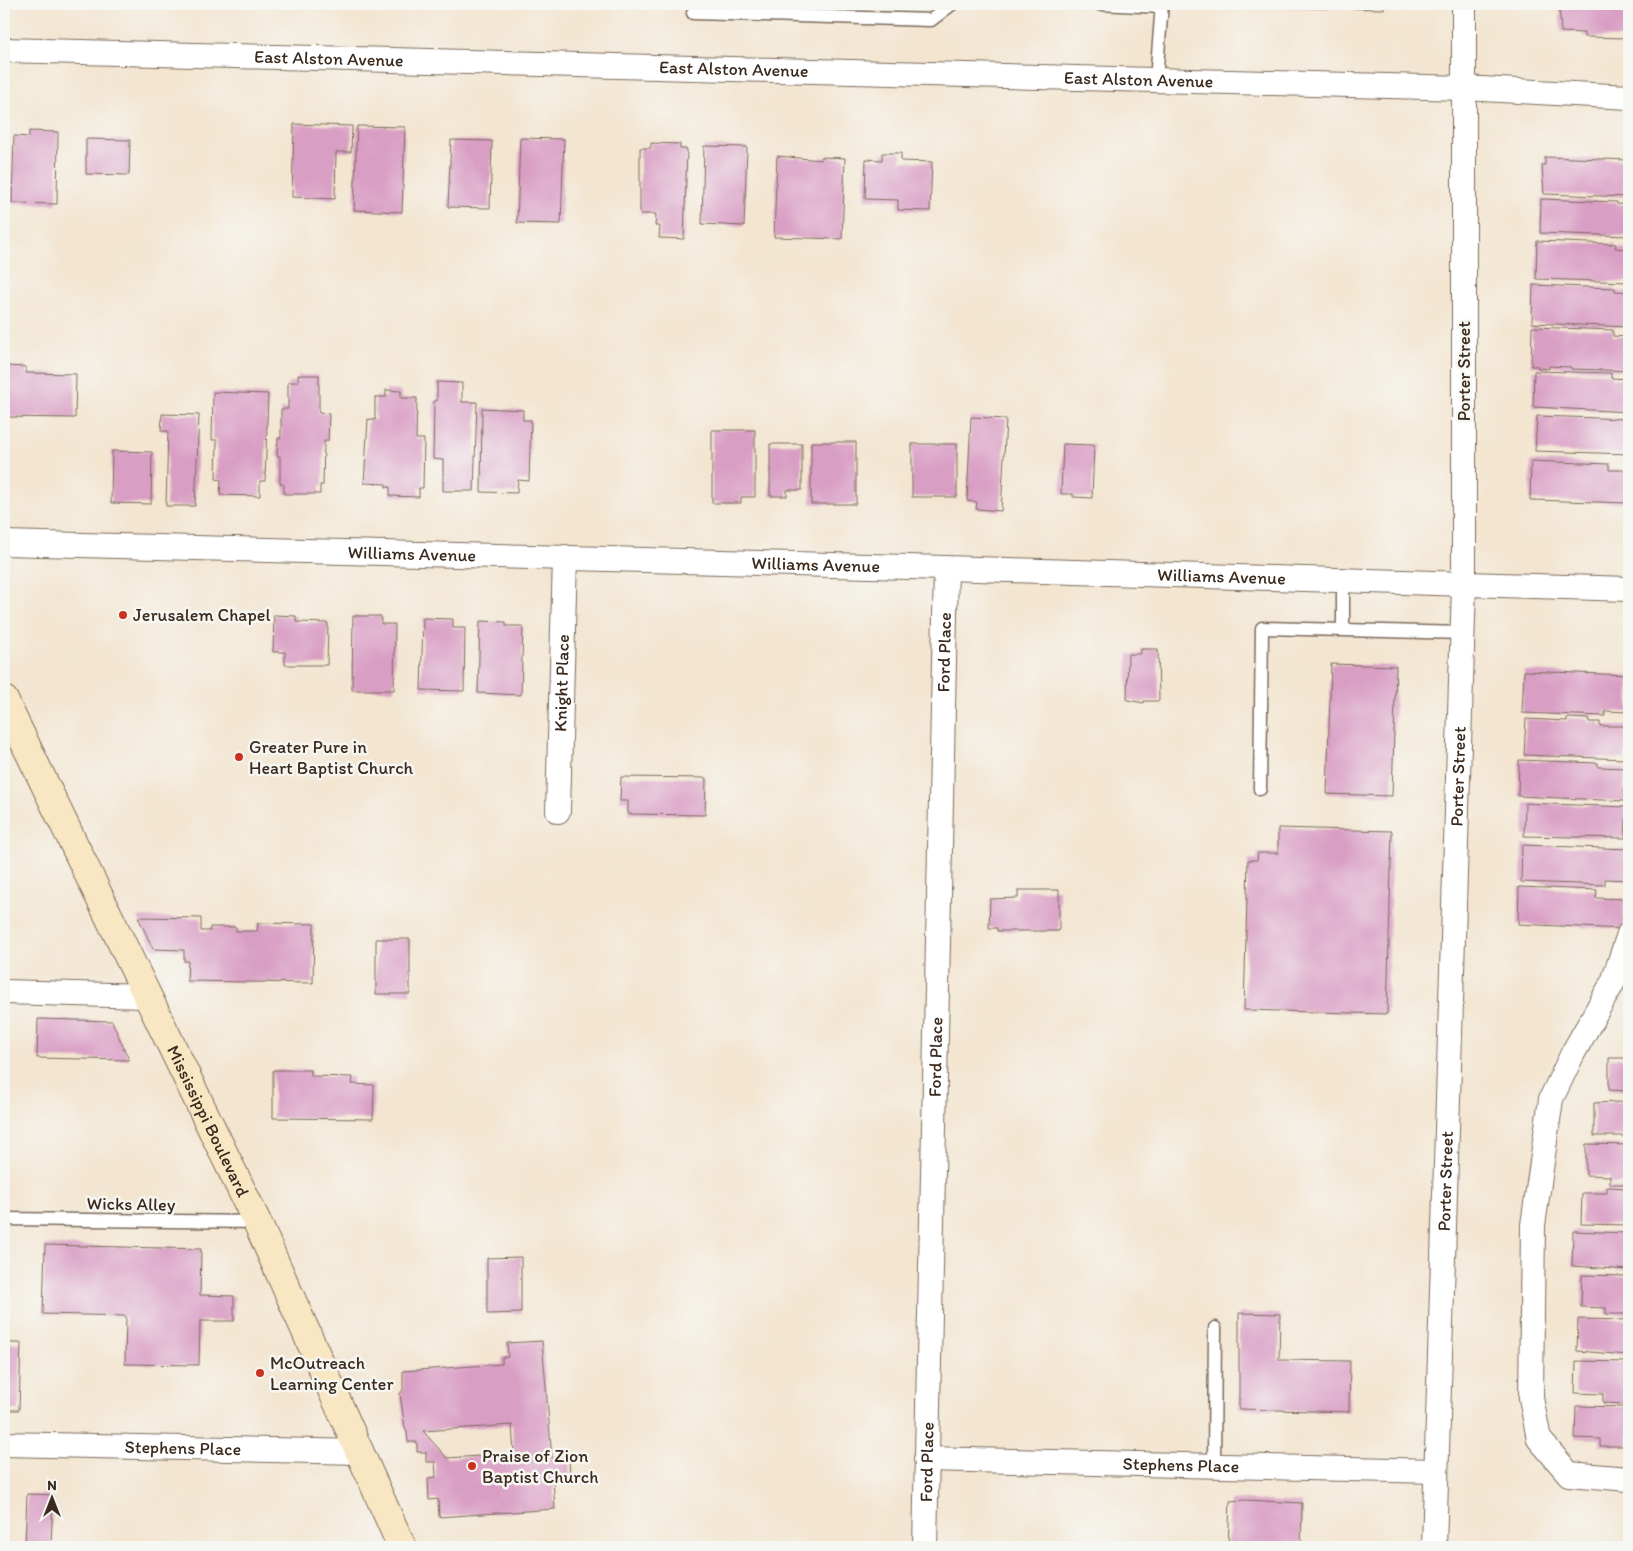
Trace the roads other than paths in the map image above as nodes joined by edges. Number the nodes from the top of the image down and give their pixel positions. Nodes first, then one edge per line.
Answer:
1 (952, 4) edge
2 (1099, 4) edge
3 (1464, 4) edge
4 (1162, 5) edge
5 (693, 13) dead end
6 (4, 50) edge
7 (1156, 80) junction
8 (1464, 88) junction
9 (1629, 97) edge
10 (4, 543) edge
11 (564, 557) junction
12 (946, 568) junction
13 (1342, 581) junction
14 (1464, 585) junction
15 (1629, 589) edge
16 (1343, 630) junction
17 (1463, 633) junction
18 (4, 700) edge
19 (1260, 789) dead end
20 (558, 811) dead end
21 (1629, 934) edge
22 (4, 992) edge
23 (146, 996) junction
24 (4, 1220) edge
25 (258, 1222) junction
26 (1215, 1328) dead end
27 (4, 1444) edge
28 (360, 1452) junction
29 (926, 1459) junction
30 (1214, 1466) junction
31 (1436, 1471) junction
32 (1629, 1479) edge
33 (402, 1547) edge
34 (925, 1547) edge
35 (1434, 1547) edge

1 - 5 lane
2 - 4 lane
3 - 8 street, Porter Street
4 - 7 lane
6 - 7 street, East Alston Avenue
7 - 8 street, East Alston Avenue
8 - 9 street, East Alston Avenue
8 - 14 street, Porter Street
10 - 11 street, Williams Avenue
11 - 12 street, Williams Avenue
11 - 20 street, Knight Place
12 - 13 street, Williams Avenue
12 - 29 street, Ford Place
13 - 14 street, Williams Avenue
13 - 16 lane
14 - 15 street, Williams Avenue
14 - 17 street, Porter Street
16 - 17 lane
16 - 19 lane
17 - 31 street, Porter Street
18 - 23 main road, Mississippi Boulevard
21 - 32 street
22 - 23 street
23 - 25 main road, Mississippi Boulevard
24 - 25 lane, Wicks Alley
25 - 28 main road, Mississippi Boulevard
26 - 30 lane
27 - 28 street, Stephens Place
28 - 33 main road, Mississippi Boulevard
29 - 30 street, Stephens Place
29 - 34 street, Ford Place
30 - 31 street, Stephens Place
31 - 35 street, Porter Street

